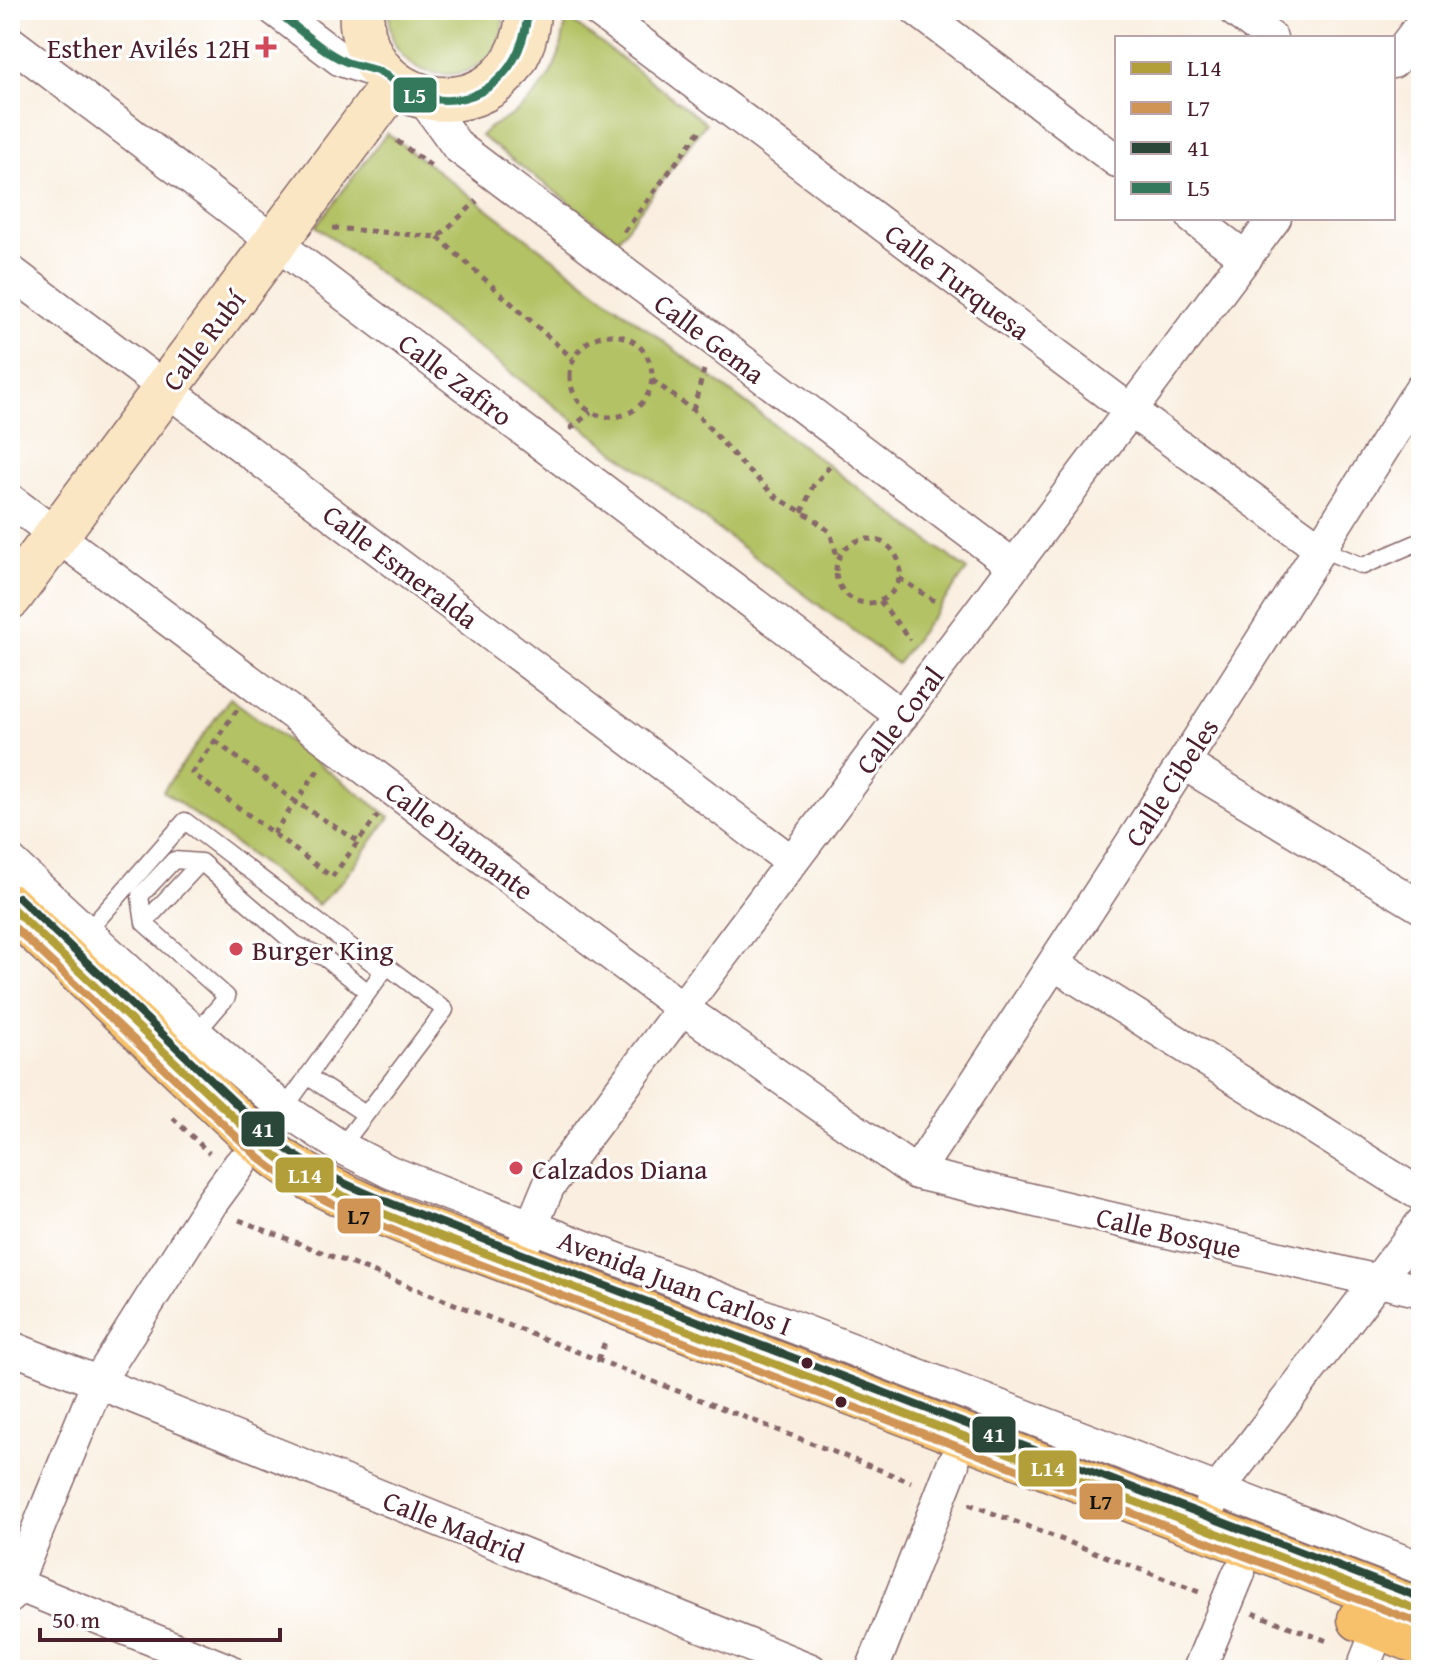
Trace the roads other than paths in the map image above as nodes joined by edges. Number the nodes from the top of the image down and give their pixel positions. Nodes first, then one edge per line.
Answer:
1 (275, 10) edge
2 (362, 10) edge
3 (528, 10) edge
4 (597, 10) edge
5 (917, 10) edge
6 (1234, 10) edge
7 (1421, 25) edge
8 (1268, 36) edge
9 (10, 42) edge
10 (1395, 59) edge
11 (400, 84) junction
12 (1115, 159) edge
13 (1196, 220) edge
14 (1274, 220) edge
15 (276, 243) junction
16 (1246, 258) junction
17 (10, 271) edge
18 (1421, 388) edge
19 (166, 389) junction
20 (1131, 411) junction
21 (10, 500) edge
22 (57, 535) junction
23 (1421, 541) edge
24 (1321, 549) junction
25 (1014, 566) junction
26 (10, 597) edge
27 (902, 716) junction
28 (1183, 763) junction
29 (10, 861) edge
30 (792, 862) junction
31 (10, 906) edge
32 (1421, 907) edge
33 (10, 943) edge
34 (75, 945) junction
35 (1054, 964) junction
36 (383, 971) junction
37 (368, 992) junction
38 (682, 1008) junction
39 (184, 1047) junction
40 (307, 1076) junction
41 (365, 1114) junction
42 (261, 1139) junction
43 (341, 1147) junction
44 (916, 1173) junction
45 (1421, 1195) edge
46 (493, 1212) junction
47 (1421, 1224) edge
48 (443, 1235) junction
49 (568, 1241) junction
50 (517, 1260) junction
51 (1377, 1281) junction
52 (587, 1291) junction
53 (1421, 1291) edge
54 (10, 1347) edge
55 (98, 1382) junction
56 (953, 1464) junction
57 (1209, 1509) junction
58 (1421, 1568) edge
59 (1233, 1588) junction
60 (13, 1590) edge
61 (1421, 1611) edge
62 (1421, 1643) edge
63 (1370, 1651) edge
64 (746, 1658) edge
65 (228, 1670) edge
66 (811, 1670) edge
67 (872, 1670) edge
68 (1199, 1670) edge

1 - 11 street
2 - 11 main road
3 - 11 main road
4 - 20 street, Calle Turquesa
5 - 12 street
6 - 8 street
7 - 10 street
9 - 15 street, Calle Zafiro
11 - 15 main road, Calle Rubí
11 - 25 street, Calle Gema
13 - 16 street
14 - 16 street, Calle Coral
15 - 19 main road, Calle Rubí
15 - 27 street, Calle Zafiro
16 - 20 street, Calle Coral
17 - 19 street, Calle Esmeralda
18 - 24 street, Calle Cibeles
19 - 22 main road, Calle Rubí
19 - 30 street, Calle Esmeralda
20 - 24 street, Calle Turquesa
20 - 25 street, Calle Coral
21 - 22 street, Calle Diamante
22 - 26 main road, Calle Rubí
22 - 38 street, Calle Diamante
23 - 24 lane
24 - 28 street, Calle Cibeles
25 - 27 street, Calle Coral
27 - 30 street, Calle Coral
28 - 32 street
28 - 35 street, Calle Cibeles
29 - 34 street, Avenida Juan Carlos I
30 - 38 street, Calle Coral
31 - 34 main road, Avenida Juan Carlos I
33 - 42 main road, Avenida Juan Carlos I
34 - 36 lane
34 - 39 main road, Avenida Juan Carlos I
35 - 44 street, Calle Cibeles
35 - 45 street
36 - 37 lane
36 - 41 lane
37 - 39 lane
37 - 40 lane
38 - 44 street, Calle Diamante
38 - 50 street, Calle Coral
39 - 42 main road, Avenida Juan Carlos I
40 - 41 lane
40 - 42 lane
41 - 43 lane
42 - 43 street, Avenida Juan Carlos I
42 - 48 main road, Avenida Juan Carlos I
42 - 50 main road, Avenida Juan Carlos I
42 - 55 street
43 - 46 street, Avenida Juan Carlos I
44 - 51 street, Calle Bosque
46 - 48 street
46 - 50 street, Avenida Juan Carlos I
47 - 51 street
48 - 50 main road, Avenida Juan Carlos I
49 - 50 street, Avenida Juan Carlos I
49 - 52 street
49 - 57 street, Avenida Juan Carlos I
50 - 52 main road, Avenida Juan Carlos I
50 - 56 main road, Avenida Juan Carlos I
51 - 53 street, Calle Bosque
51 - 57 street
52 - 56 main road, Avenida Juan Carlos I
54 - 55 street, Calle Madrid
55 - 60 street
55 - 64 street, Calle Madrid
56 - 57 main road, Avenida Juan Carlos I
56 - 59 main road, Avenida Juan Carlos I
56 - 67 street
57 - 58 street, Avenida Juan Carlos I
57 - 61 main road, Avenida Juan Carlos I
59 - 63 main road, Avenida Juan Carlos I
59 - 68 street
60 - 65 street
62 - 63 main road, Avenida Juan Carlos I
64 - 66 street, Calle Madrid

